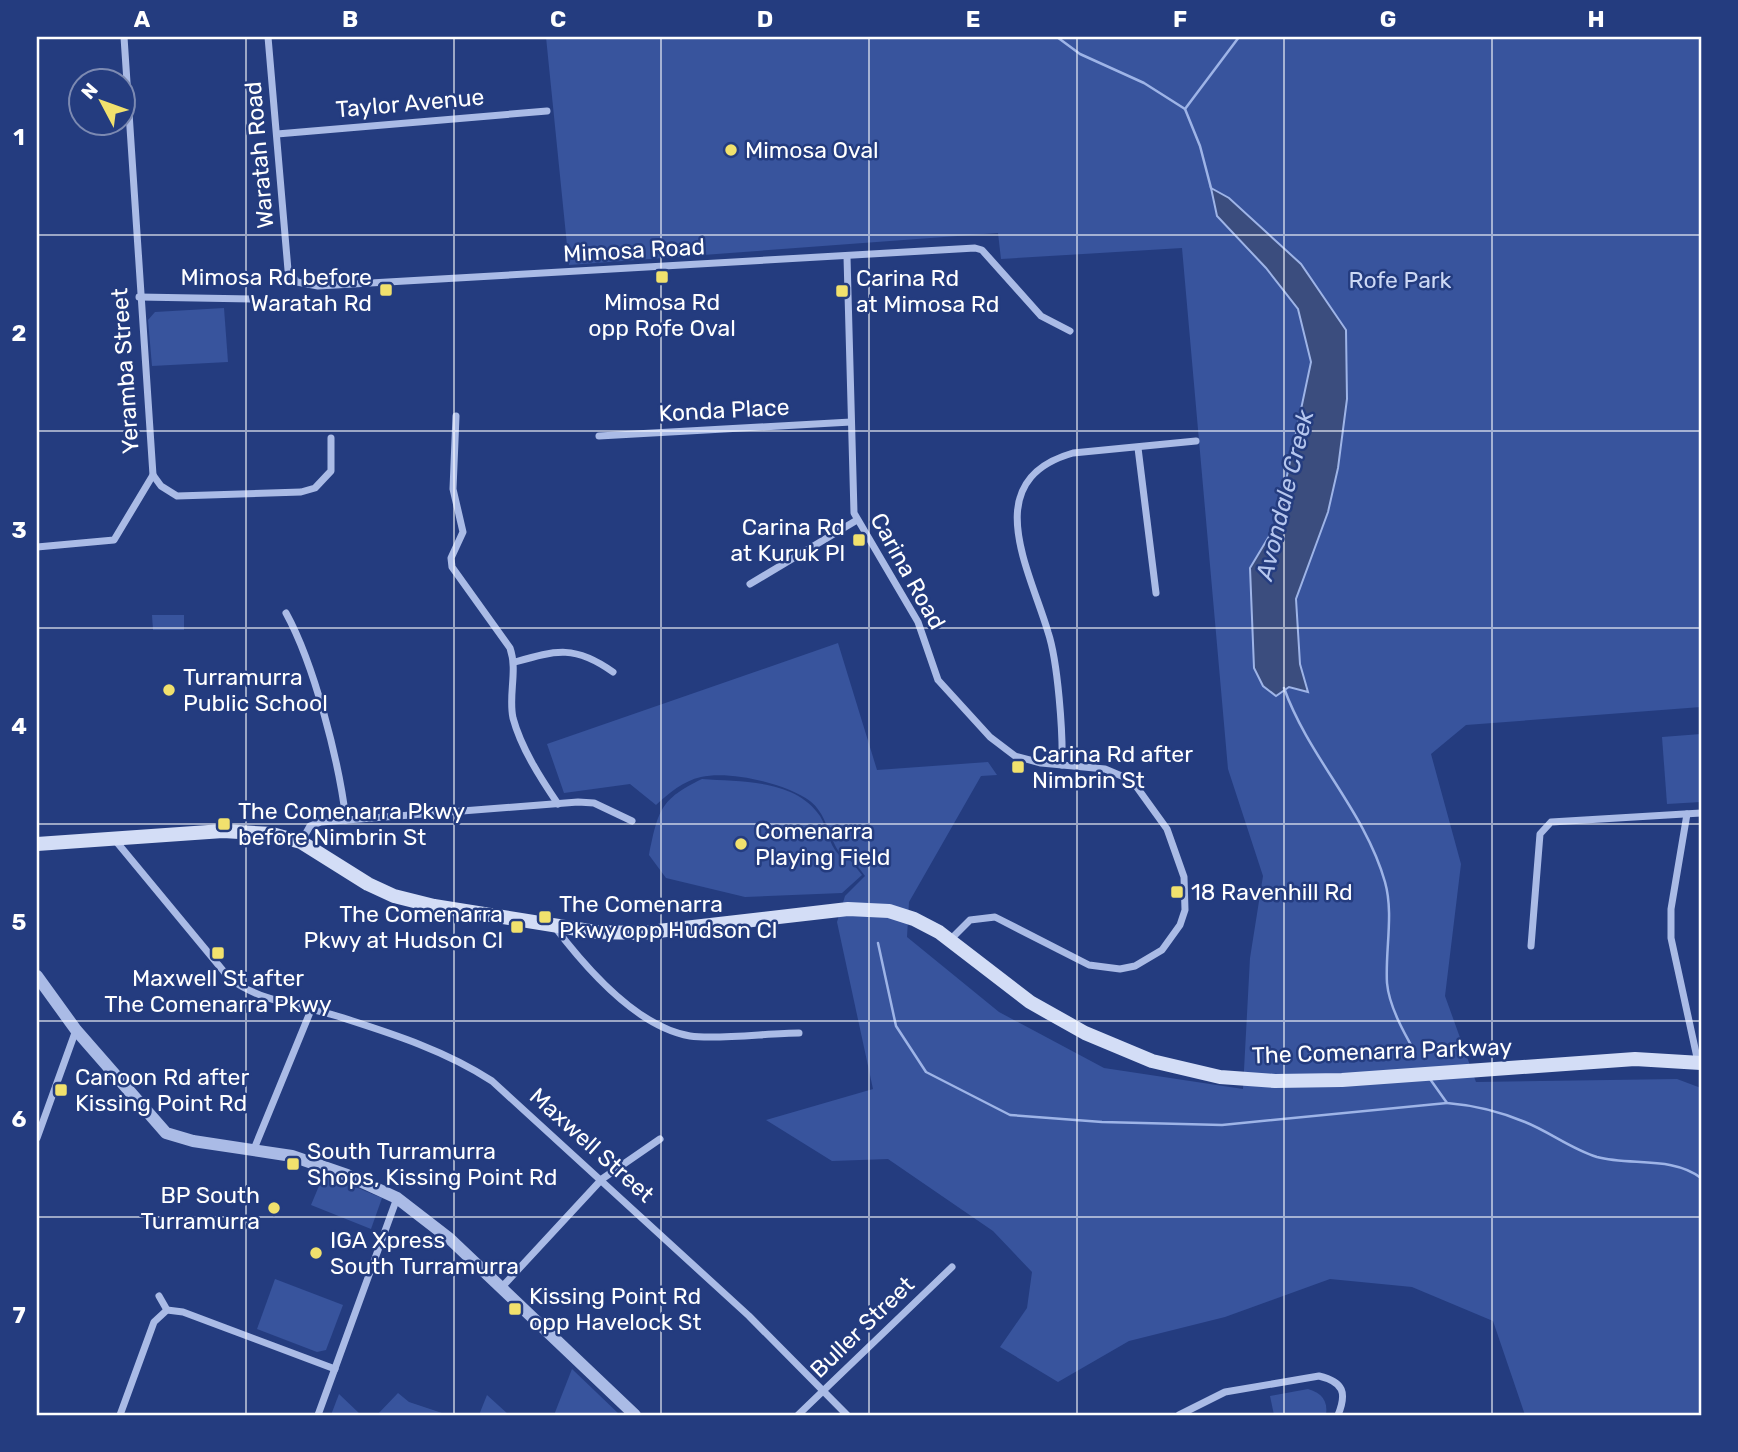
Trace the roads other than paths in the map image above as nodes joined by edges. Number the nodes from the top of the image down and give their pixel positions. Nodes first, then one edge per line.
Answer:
1 (124, 37) edge
2 (268, 37) edge
3 (547, 111) dead end
4 (277, 134) junction
5 (847, 257) junction
6 (288, 270) joint
7 (139, 297) junction
8 (252, 299) dead end
9 (1070, 331) dead end
10 (456, 416) dead end
11 (851, 422) junction
12 (599, 436) dead end
13 (331, 438) dead end
14 (1196, 441) dead end
15 (1138, 448) junction
16 (153, 475) junction
17 (857, 520) junction
18 (37, 547) edge
19 (750, 584) dead end
20 (1156, 593) dead end
21 (286, 612) dead end
22 (515, 662) junction
23 (613, 672) dead end
24 (1062, 765) junction
25 (558, 804) junction
26 (1701, 813) edge
27 (1687, 814) junction
28 (346, 820) junction
29 (632, 821) dead end
30 (114, 839) junction
31 (300, 842) junction
32 (37, 844) edge
33 (553, 925) junction
34 (950, 940) junction
35 (1531, 946) dead end
36 (37, 976) edge
37 (312, 1010) junction
38 (76, 1030) junction
39 (799, 1033) dead end
40 (1700, 1062) edge
41 (37, 1138) edge
42 (660, 1139) dead end
43 (254, 1149) junction
44 (602, 1179) junction
45 (397, 1198) junction
46 (952, 1267) dead end
47 (502, 1287) junction
48 (159, 1296) dead end
49 (167, 1310) junction
50 (335, 1369) junction
51 (823, 1391) junction
52 (120, 1415) edge
53 (318, 1415) edge
54 (635, 1415) edge
55 (798, 1415) edge
56 (847, 1415) edge
57 (1179, 1415) edge
58 (1338, 1415) edge

1 - 7 street, Yeramba Street
2 - 4 street, Waratah Road
3 - 4 street, Taylor Avenue
4 - 6 street, Waratah Road
5 - 6 street, Mimosa Road
5 - 9 street, Mimosa Road
5 - 11 street, Carina Road
7 - 8 street
7 - 16 street, Yeramba Street
10 - 22 street
11 - 12 street, Konda Place
11 - 17 street, Carina Road
13 - 16 street, Yeramba Street
14 - 15 street
15 - 20 street
15 - 24 street
16 - 18 street
17 - 19 street
17 - 24 street, Carina Road
21 - 28 street
22 - 23 street
22 - 25 street
24 - 34 street
25 - 28 street
25 - 29 street
26 - 27 street
27 - 35 street
27 - 40 street
28 - 31 street
30 - 31 main road, The Comenarra Parkway
30 - 32 main road, The Comenarra Parkway
30 - 37 street, Maxwell Street
31 - 33 main road, The Comenarra Parkway
33 - 34 main road, The Comenarra Parkway
33 - 39 street
34 - 40 main road, The Comenarra Parkway
36 - 38 street
37 - 43 street
37 - 44 street, Maxwell Street
38 - 41 street
38 - 43 street
42 - 44 street
43 - 45 street
44 - 47 street
44 - 51 street, Maxwell Street
45 - 47 street
45 - 50 street
46 - 51 street, Buller Street
47 - 54 street
48 - 49 street
49 - 50 street
49 - 52 street
50 - 53 street
51 - 55 street, Buller Street
51 - 56 street, Maxwell Street
57 - 58 street

